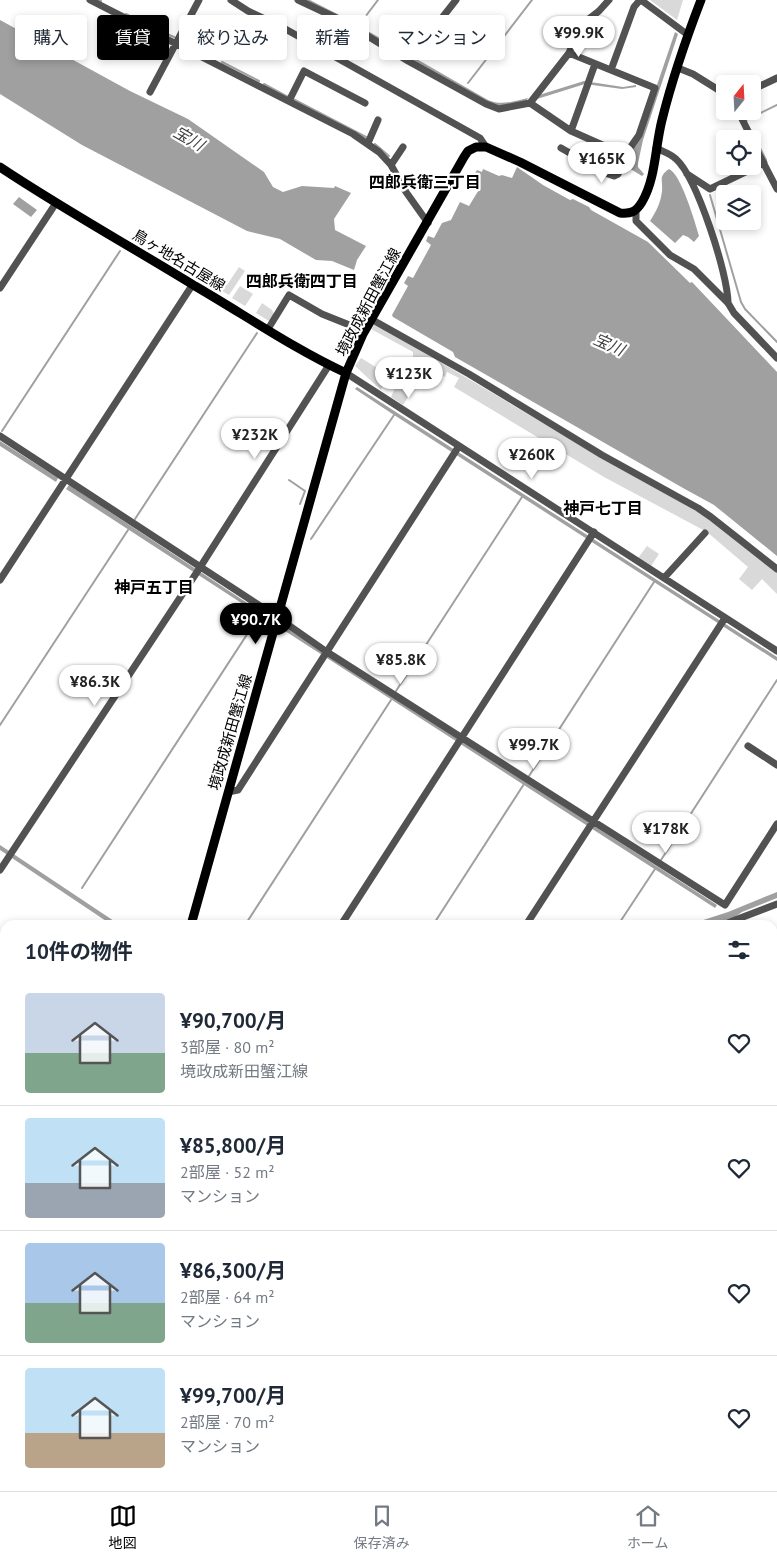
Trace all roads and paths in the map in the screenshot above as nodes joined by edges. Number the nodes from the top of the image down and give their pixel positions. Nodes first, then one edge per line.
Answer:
1 (90, 0) edge
2 (199, 0) edge
3 (231, 0) edge
4 (301, 0) edge
5 (456, 0) edge
6 (609, 0) edge
7 (641, 0) edge
8 (701, 0) edge
9 (444, 15) edge
10 (688, 35) junction
11 (379, 41) edge
12 (176, 43) junction
13 (569, 54) junction
14 (412, 60) edge
15 (595, 64) junction
16 (678, 68) junction
17 (611, 70) junction
18 (777, 78) edge
19 (761, 86) edge
20 (716, 88) edge
21 (150, 92) dead end
22 (289, 101) junction
23 (365, 103) dead end
24 (530, 103) junction
25 (378, 120) dead end
26 (571, 131) junction
27 (368, 143) junction
28 (403, 147) dead end
29 (486, 147) junction
30 (561, 148) dead end
31 (656, 148) junction
32 (624, 155) junction
33 (761, 157) edge
34 (764, 163) junction
35 (391, 165) junction
36 (0, 167) edge
37 (686, 174) junction
38 (777, 189) edge
39 (56, 203) junction
40 (636, 211) junction
41 (428, 223) junction
42 (193, 284) junction
43 (0, 288) edge
44 (728, 303) junction
45 (372, 319) junction
46 (268, 329) junction
47 (363, 334) junction
48 (777, 358) edge
49 (329, 365) junction
50 (346, 373) junction
51 (0, 436) edge
52 (457, 450) junction
53 (65, 479) junction
54 (705, 533) dead end
55 (591, 536) junction
56 (777, 569) edge
57 (198, 570) junction
58 (664, 578) junction
59 (0, 580) edge
60 (277, 616) junction
61 (723, 622) junction
62 (777, 651) edge
63 (326, 654) junction
64 (460, 740) junction
65 (748, 746) dead end
66 (777, 765) edge
67 (228, 792) junction
68 (592, 824) junction
69 (777, 824) edge
70 (0, 870) edge
71 (777, 904) edge
72 (192, 920) edge
73 (344, 920) edge
74 (529, 920) edge
75 (735, 920) edge

1 - 12 street
2 - 12 street
3 - 29 street
4 - 11 street
5 - 9 street
6 - 13 street
7 - 10 street
7 - 17 street
8 - 10 main road
10 - 16 main road
12 - 21 street
12 - 22 street
13 - 15 street
13 - 24 street
14 - 24 street
15 - 17 street
15 - 26 street
16 - 20 street
16 - 31 main road
17 - 32 street
18 - 19 street
22 - 23 street
22 - 27 street
24 - 26 street
25 - 27 street
26 - 32 street
27 - 35 street
28 - 35 street
29 - 40 main road
29 - 41 main road, 境政成新田蟹江線
30 - 32 street
31 - 37 street
31 - 40 main road
33 - 34 street
34 - 37 street
34 - 38 street
35 - 41 street
36 - 39 main road, 鳥ヶ地名古屋線
37 - 44 street
39 - 42 main road, 鳥ヶ地名古屋線
39 - 43 street
40 - 44 street
41 - 45 main road, 境政成新田蟹江線
42 - 46 main road, 鳥ヶ地名古屋線
42 - 53 street
44 - 48 street
45 - 47 main road, 境政成新田蟹江線
45 - 56 street
46 - 47 street
46 - 49 main road, 鳥ヶ地名古屋線
47 - 50 main road, 境政成新田蟹江線
49 - 50 main road, 鳥ヶ地名古屋線
49 - 57 street
50 - 52 street
50 - 60 main road, 境政成新田蟹江線
51 - 53 street
52 - 55 street
52 - 63 street
53 - 57 street
53 - 59 street
54 - 58 street
55 - 58 street
55 - 64 street
57 - 60 street
57 - 70 street
58 - 61 street
60 - 63 street
60 - 67 main road, 境政成新田蟹江線
61 - 62 street
61 - 68 street
63 - 64 street
63 - 67 street
64 - 68 street
64 - 73 street
65 - 66 street
67 - 72 main road, 境政成新田蟹江線
68 - 69 street
68 - 74 street
71 - 75 street

